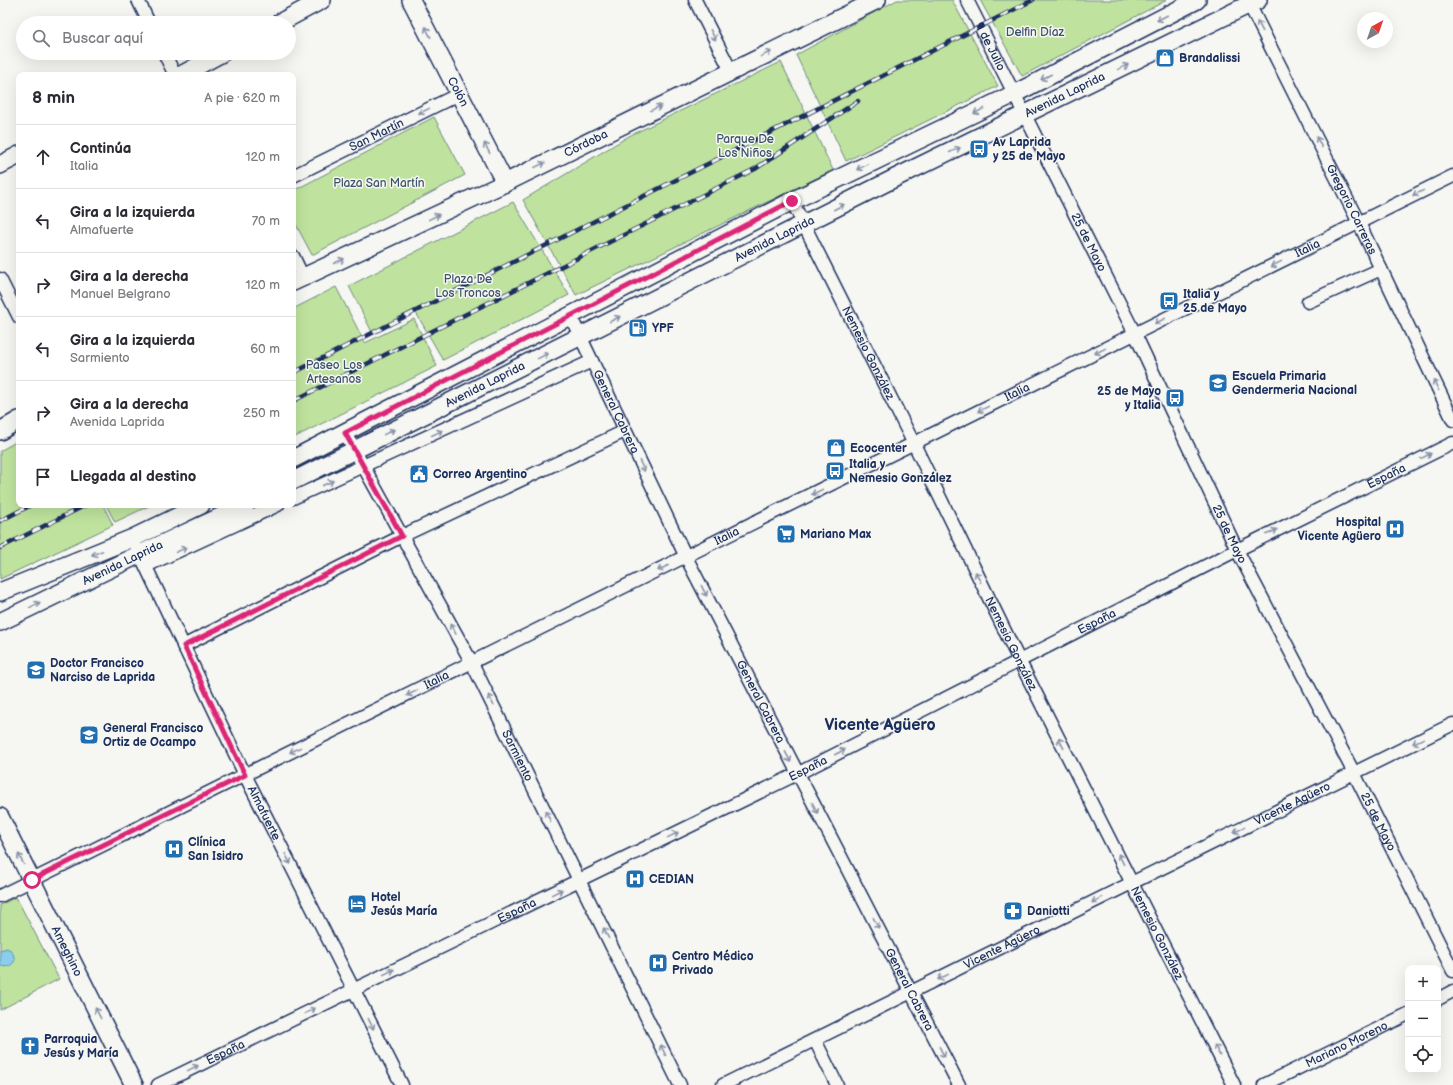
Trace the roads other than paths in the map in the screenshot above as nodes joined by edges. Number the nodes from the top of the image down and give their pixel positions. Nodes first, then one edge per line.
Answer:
1 (138, 0) edge
2 (322, 0) edge
3 (411, 0) edge
4 (696, 0) edge
5 (877, 0) edge
6 (967, 0) edge
7 (1197, 0) edge
8 (1251, 1) edge
9 (146, 16) edge
10 (292, 16) edge
11 (168, 60) edge
12 (209, 60) edge
13 (731, 71) junction
14 (174, 72) edge
15 (187, 72) edge
16 (459, 94) junction
17 (1014, 94) junction
18 (1025, 115) junction
19 (16, 157) edge
20 (0, 165) edge
21 (296, 175) edge
22 (1453, 176) edge
23 (505, 183) junction
24 (792, 201) junction
25 (1359, 223) junction
26 (804, 224) junction
27 (1381, 269) junction
28 (0, 279) edge
29 (298, 279) edge
30 (1308, 302) dead end
31 (16, 310) edge
32 (570, 315) junction
33 (1135, 334) junction
34 (580, 337) junction
35 (592, 361) junction
36 (1453, 420) edge
37 (16, 422) edge
38 (0, 431) edge
39 (625, 431) junction
40 (345, 433) junction
41 (1453, 443) edge
42 (914, 444) junction
43 (354, 450) junction
44 (296, 458) edge
45 (363, 467) junction
46 (296, 479) edge
47 (296, 497) edge
48 (195, 508) edge
49 (240, 508) edge
50 (271, 508) edge
51 (402, 536) junction
52 (133, 538) junction
53 (1237, 550) junction
54 (686, 557) junction
55 (143, 560) junction
56 (0, 592) edge
57 (0, 622) edge
58 (184, 646) junction
59 (1019, 660) junction
60 (472, 663) junction
61 (1453, 724) edge
62 (1354, 773) junction
63 (797, 774) junction
64 (245, 775) junction
65 (0, 817) edge
66 (32, 880) junction
67 (580, 881) junction
68 (1133, 883) junction
69 (0, 896) edge
70 (1453, 971) edge
71 (354, 989) junction
72 (1453, 991) edge
73 (912, 992) junction
74 (1441, 997) edge
75 (1405, 1015) edge
76 (815, 1040) junction
77 (134, 1085) edge
78 (158, 1085) edge
79 (402, 1085) edge
80 (680, 1085) edge
81 (723, 1085) edge
82 (837, 1085) edge
83 (959, 1085) edge
84 (1234, 1085) edge
85 (1264, 1085) edge

1 - 9 street
2 - 10 main road
16 -> 3 main road, Colón
4 -> 13 street
13 -> 5 main road, Córdoba
6 - 17 street, 9 de Julio
7 -> 17 main road, Avenida Laprida
18 -> 8 main road, Avenida Laprida
25 -> 8 street, Gregorio Carreras
11 - 14 street
12 - 15 main road
23 -> 13 main road, Córdoba
16 -> 21 street, San Martín
23 -> 16 main road, Colón
17 - 18 street, 25 de Mayo
17 -> 24 main road, Avenida Laprida
26 -> 18 main road, Avenida Laprida
18 - 33 street, 25 de Mayo
19 - 20 main road
22 -> 25 street, Italia
29 -> 23 main road, Córdoba
24 - 26 street, Nemesio González
24 - 32 main road, Avenida Laprida
25 - 27 street, Gregorio Carreras
25 -> 33 street, Italia
34 -> 26 main road, Avenida Laprida
26 - 42 street, Nemesio González
27 - 30 street
36 -> 27 street, Gregorio Carreras
28 - 31 street
32 - 34 street, General Cabrera
32 - 40 main road, Avenida Laprida
33 -> 42 street, Italia
33 - 53 street, 25 de Mayo
34 - 35 street, General Cabrera
43 -> 34 main road, Avenida Laprida
35 - 39 street, General Cabrera
45 -> 35 street
37 - 38 main road
39 - 51 street
39 -> 54 street, General Cabrera
40 - 43 street, Sarmiento
40 - 44 main road, Avenida Laprida
53 -> 41 street, España
42 -> 54 street, Italia
59 -> 42 street, Nemesio González
43 - 45 street, Sarmiento
43 - 46 main road, Avenida Laprida
47 -> 45 street
45 - 51 street, Sarmiento
48 - 52 main road, Avenida Laprida
49 - 55 main road, Avenida Laprida
55 -> 50 street
51 - 58 street
60 -> 51 street, Sarmiento
52 - 55 street, Almafuerte
52 -> 56 main road, Avenida Laprida
53 - 59 street, España
53 - 62 street, 25 de Mayo
54 -> 60 street, Italia
54 -> 63 street, General Cabrera
57 -> 55 main road, Avenida Laprida
55 - 58 street, Almafuerte
58 - 64 street, Almafuerte
63 -> 59 street, España
68 -> 59 street, Nemesio González
60 -> 64 street, Italia
67 -> 60 street, Sarmiento
61 -> 62 street, Vicente Agüero
62 -> 68 street, Vicente Agüero
62 - 70 street, 25 de Mayo
67 -> 63 street, España
63 -> 73 street, General Cabrera
64 - 66 street, Italia
64 -> 71 street, Almafuerte
66 -> 65 main road, Ameghino
66 - 69 street, Italia
77 -> 66 main road, Ameghino
71 -> 67 street, España
80 -> 67 street, Sarmiento
68 -> 73 street, Vicente Agüero
84 -> 68 street, Nemesio González
78 -> 71 street, España
71 -> 79 street, Almafuerte
72 - 74 street
73 - 76 street, Vicente Agüero
73 -> 83 street, General Cabrera
75 - 85 street, Mariano Moreno
76 - 81 street, Vicente Agüero
76 - 82 street

